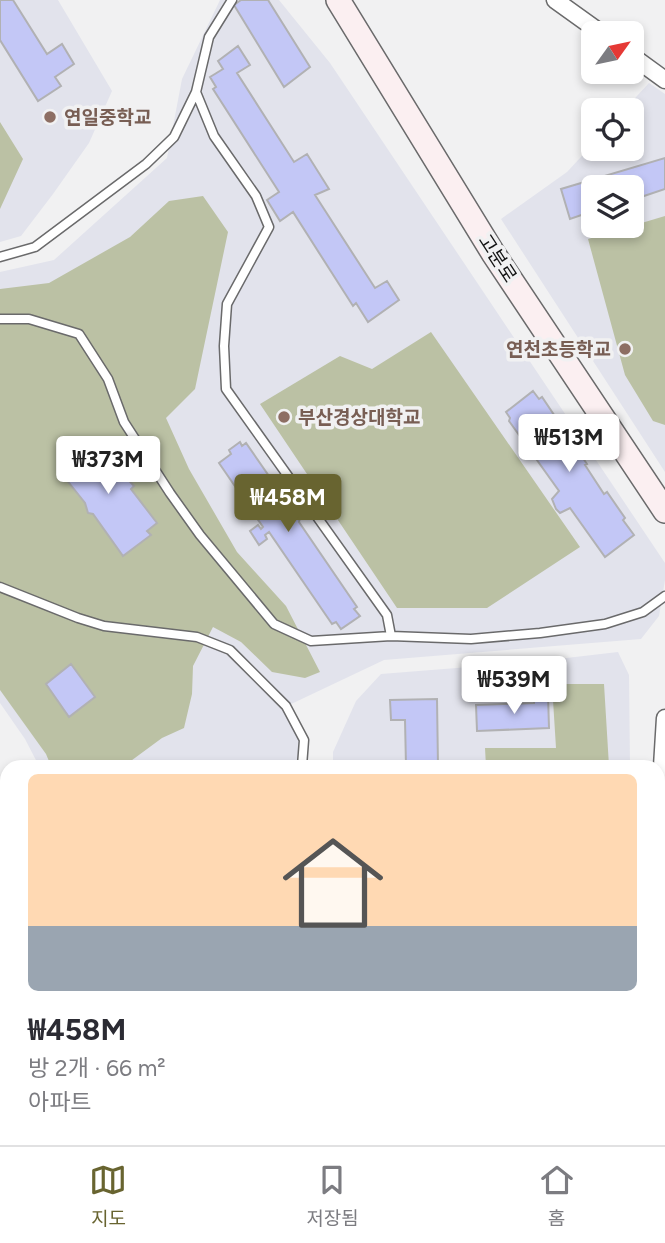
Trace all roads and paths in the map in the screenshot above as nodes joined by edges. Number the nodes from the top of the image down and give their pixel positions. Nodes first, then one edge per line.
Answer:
1 (232, 0) edge
2 (338, 0) edge
3 (555, 0) edge
4 (584, 21) edge
5 (644, 64) edge
6 (665, 80) edge
7 (196, 92) junction
8 (0, 257) edge
9 (0, 318) edge
10 (665, 511) edge
11 (0, 587) edge
12 (665, 596) edge
13 (391, 636) junction
14 (665, 718) edge
15 (302, 760) edge
16 (662, 760) edge

1 - 7 lane
2 - 10 main road, 고분로
3 - 4 street
5 - 6 street
7 - 8 lane
7 - 13 lane
9 - 13 lane
11 - 15 lane
12 - 13 lane
14 - 16 street

